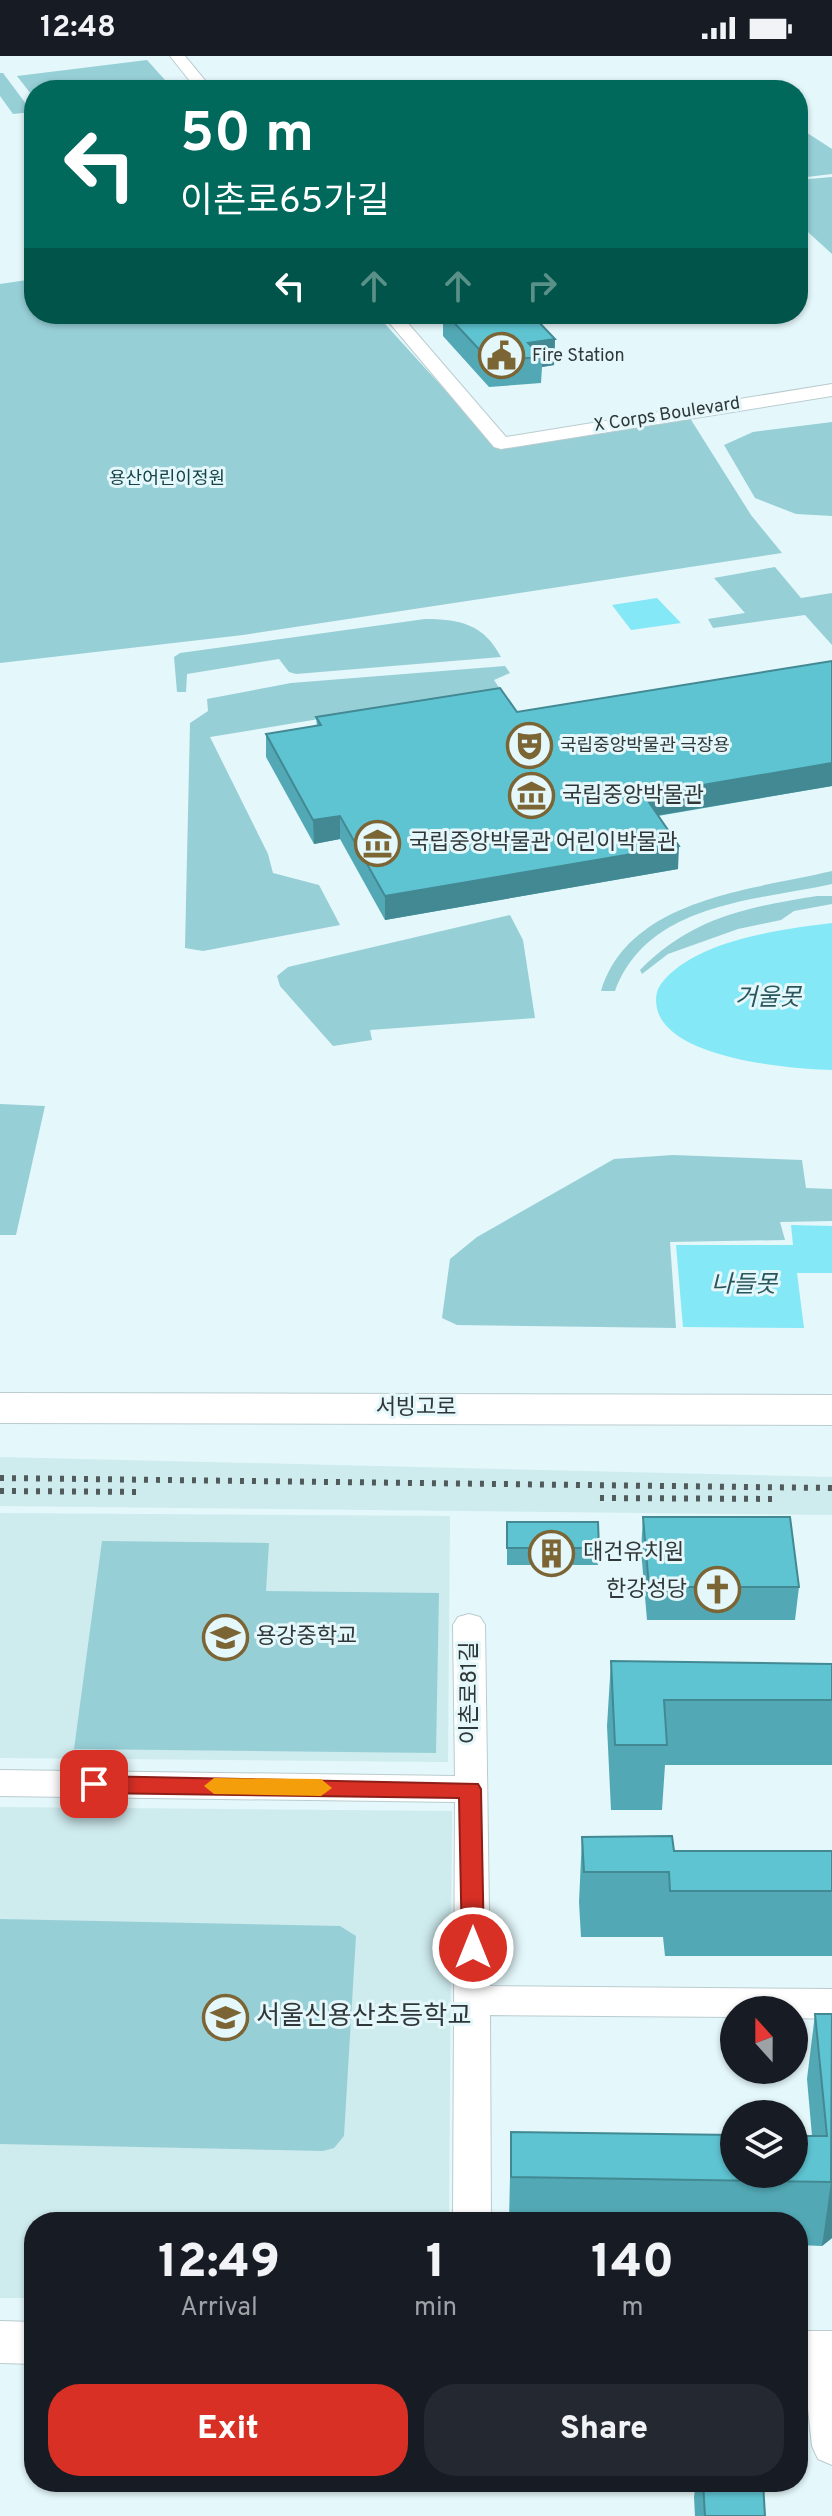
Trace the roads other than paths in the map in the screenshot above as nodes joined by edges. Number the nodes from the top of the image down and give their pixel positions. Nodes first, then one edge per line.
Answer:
1 (177, 56) edge
2 (197, 80) edge
3 (400, 324) edge
4 (832, 390) edge
5 (0, 1408) edge
6 (832, 1410) edge
7 (469, 1625) dead end
8 (0, 1783) edge
9 (470, 1789) junction
10 (473, 2000) junction
11 (832, 2004) edge
12 (472, 2212) edge
13 (0, 2342) edge
14 (24, 2343) edge
15 (817, 2353) edge
16 (832, 2446) edge

1 - 2 street
3 - 4 street, X Corps Boulevard
5 - 6 main road, 서빙고로
7 - 9 street, 이촌로81길
8 - 9 street
9 - 10 street, 이촌로81길
10 - 11 street
10 - 12 street, 이촌로81길
13 - 14 street
15 - 16 street

